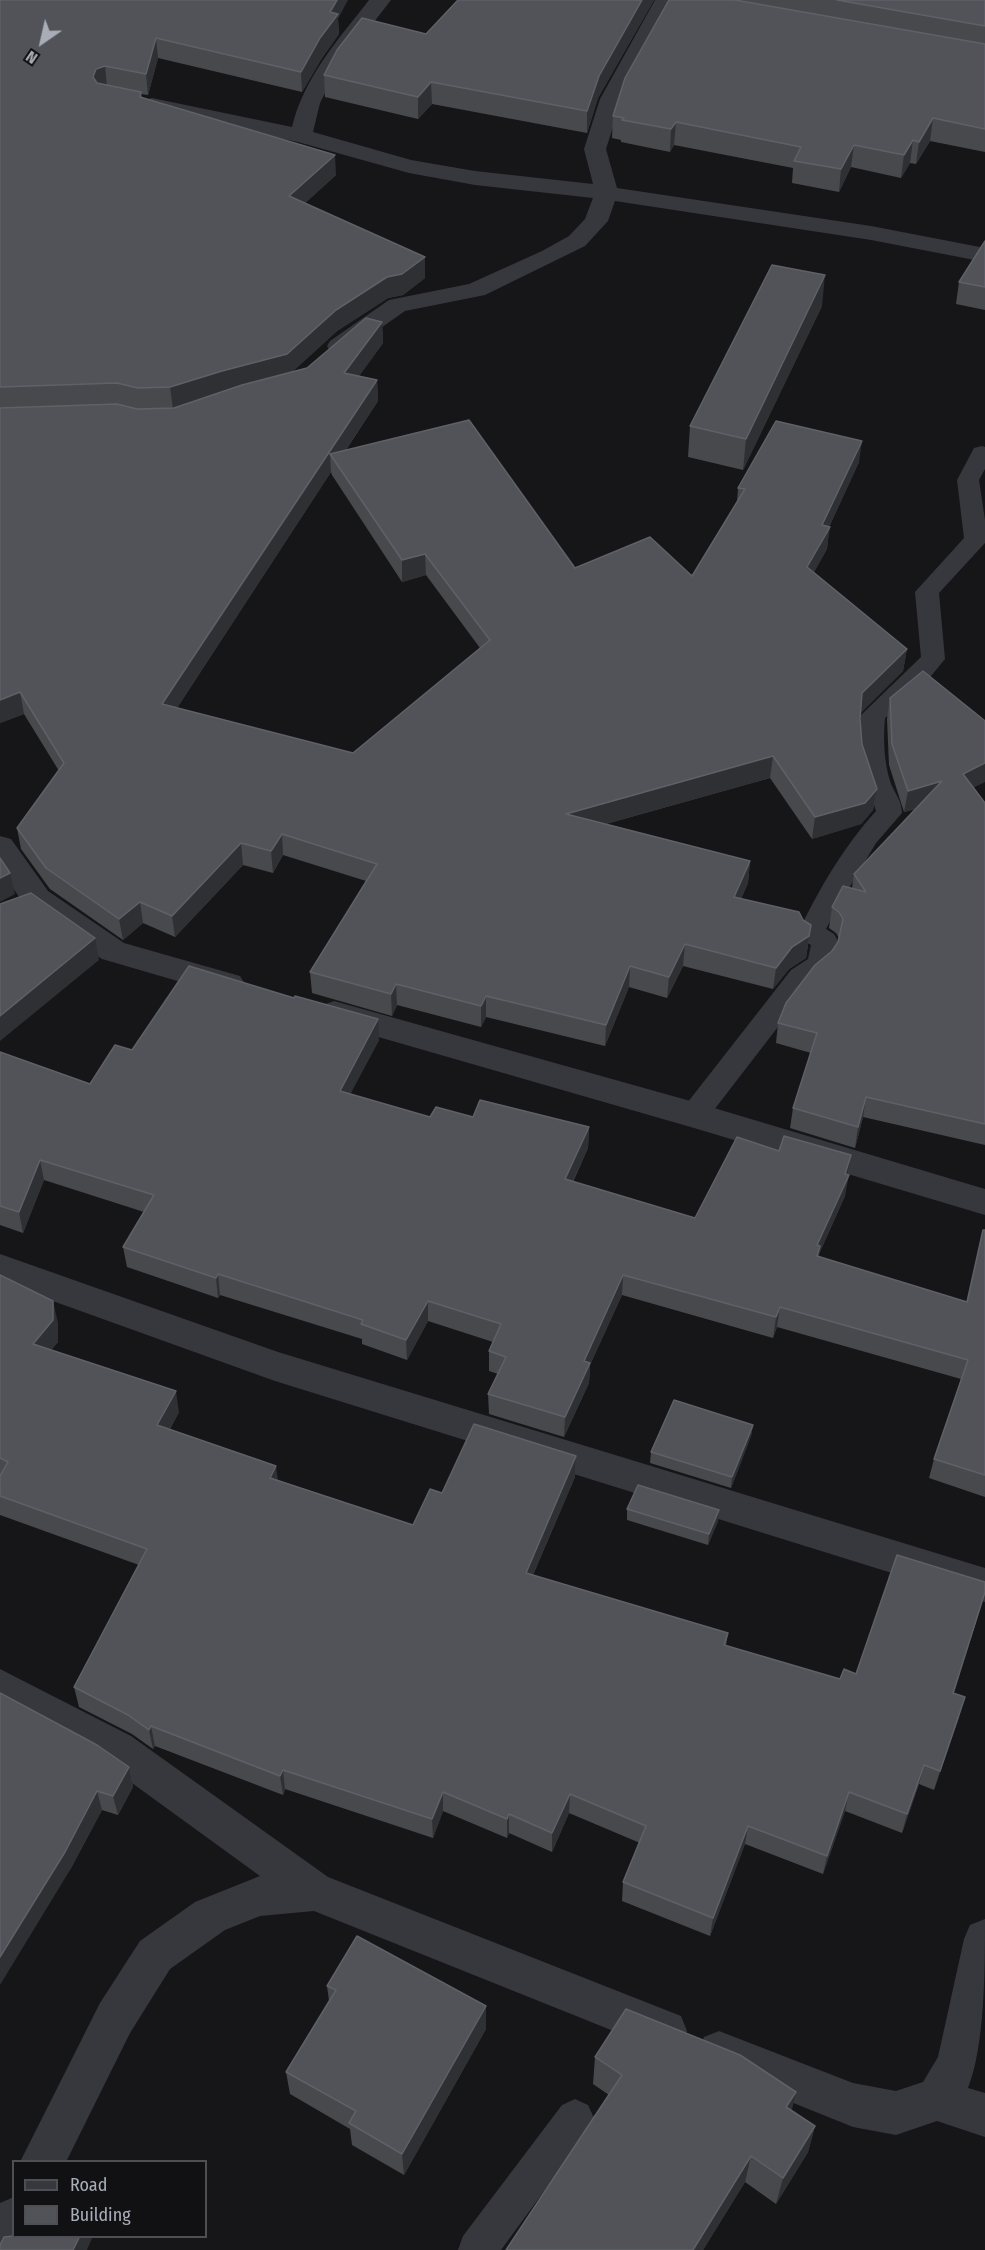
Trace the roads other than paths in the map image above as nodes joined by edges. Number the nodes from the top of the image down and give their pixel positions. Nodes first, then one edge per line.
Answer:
1 (380, 0) edge
2 (673, 2) edge
3 (130, 100) edge
4 (301, 135) junction
5 (607, 193) junction
6 (985, 255) edge
7 (323, 360) edge
8 (985, 454) edge
9 (0, 846) edge
10 (261, 993) edge
11 (306, 1005) edge
12 (694, 1115) junction
13 (985, 1202) edge
14 (0, 1268) edge
15 (985, 1585) edge
16 (0, 1687) edge
17 (314, 1891) junction
18 (985, 1939) edge
19 (937, 2099) junction
20 (985, 2115) edge
21 (575, 2118) dead end
22 (43, 2160) edge
23 (12, 2223) edge
24 (0, 2245) edge
25 (477, 2250) edge

1 - 4 street
2 - 5 street
3 - 4 street
4 - 5 street
5 - 6 street
5 - 7 street
8 - 12 lane
9 - 10 street
11 - 12 street
12 - 13 street
14 - 15 street
16 - 17 street
17 - 19 street
17 - 22 street
18 - 19 street
19 - 20 street
21 - 25 lane
23 - 24 street

